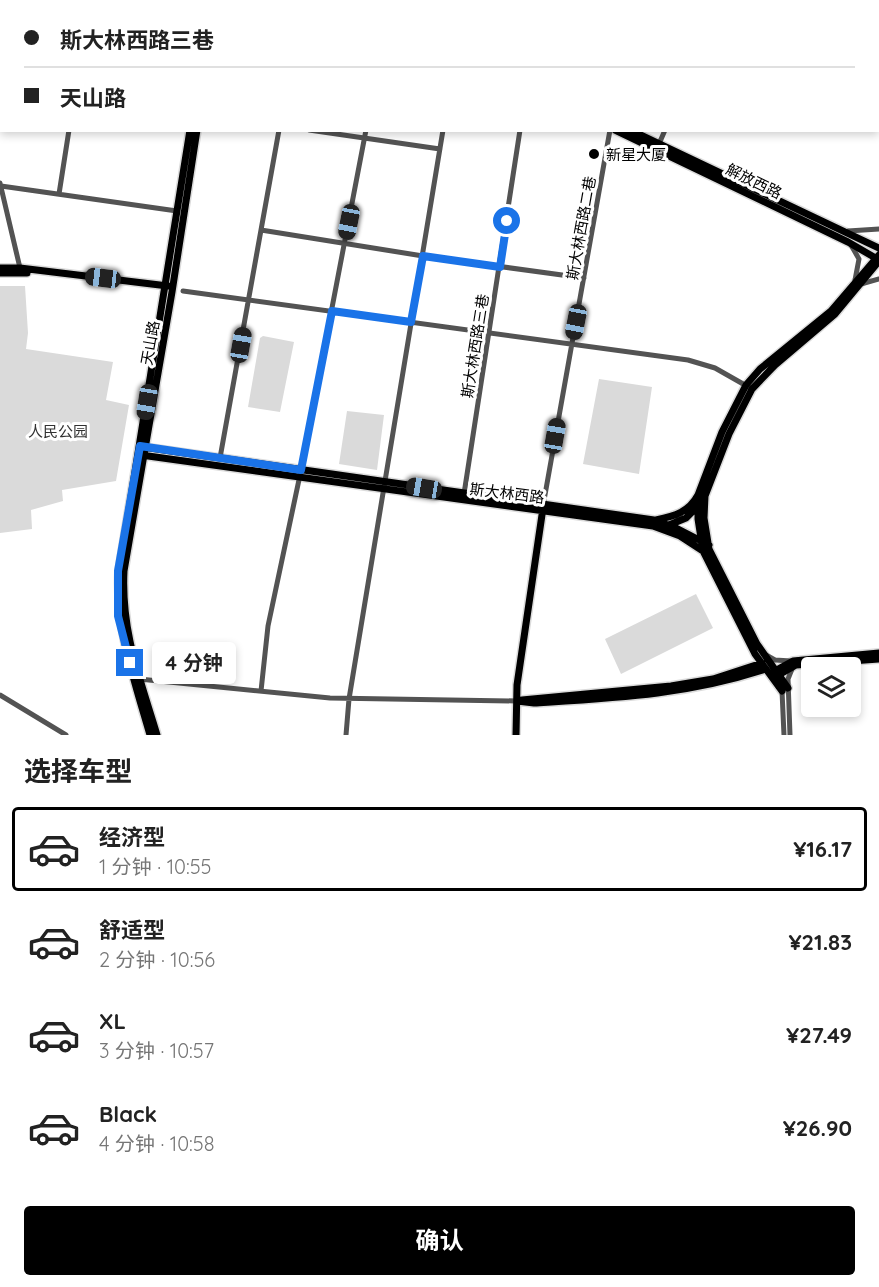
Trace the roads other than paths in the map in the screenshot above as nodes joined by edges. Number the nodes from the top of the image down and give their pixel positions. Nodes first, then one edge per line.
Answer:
1 (69, 132) edge
2 (190, 132) edge
3 (197, 132) edge
4 (279, 132) edge
5 (321, 132) edge
6 (366, 132) edge
7 (442, 132) edge
8 (520, 132) edge
9 (610, 132) edge
10 (619, 132) edge
11 (634, 132) edge
12 (663, 132) edge
13 (365, 139) junction
14 (658, 144) junction
15 (440, 149) junction
16 (1, 185) edge
17 (59, 194) junction
18 (177, 211) junction
19 (0, 217) edge
20 (9, 217) junction
21 (879, 229) edge
22 (261, 230) junction
23 (845, 231) junction
24 (848, 242) junction
25 (345, 243) junction
26 (879, 248) edge
27 (423, 256) junction
28 (878, 258) edge
29 (500, 267) junction
30 (0, 268) edge
31 (20, 268) junction
32 (0, 273) edge
33 (584, 278) junction
34 (879, 279) edge
35 (856, 285) junction
36 (169, 289) junction
37 (249, 300) junction
38 (332, 311) junction
39 (411, 322) junction
40 (489, 334) junction
41 (572, 344) junction
42 (749, 387) junction
43 (143, 447) junction
44 (142, 455) junction
45 (220, 458) junction
46 (300, 472) junction
47 (384, 485) junction
48 (464, 494) junction
49 (701, 496) junction
50 (698, 506) junction
51 (543, 508) junction
52 (656, 524) junction
53 (669, 525) junction
54 (705, 546) junction
55 (761, 651) junction
56 (879, 653) edge
57 (879, 659) edge
58 (795, 663) junction
59 (771, 672) junction
60 (137, 679) junction
61 (785, 690) junction
62 (261, 691) junction
63 (0, 695) edge
64 (350, 699) junction
65 (517, 701) junction
66 (66, 735) edge
67 (150, 735) edge
68 (157, 735) edge
69 (346, 735) edge
70 (516, 735) edge
71 (784, 735) edge
72 (790, 735) edge

1 - 17 street
2 - 18 main road, 天山路
3 - 36 main road, 天山路
4 - 22 street
5 - 13 street
6 - 13 street
7 - 15 street
8 - 29 street, 斯大林西路三巷
9 - 33 street, 斯大林西路二巷
10 - 24 main road, 解放西路
11 - 14 main road, 解放西路
12 - 14 street
13 - 15 street
13 - 25 street
14 - 23 main road, 解放西路
15 - 27 street
16 - 17 street
16 - 20 street
17 - 18 street
18 - 36 main road, 天山路
19 - 20 street
20 - 31 street
21 - 23 street
22 - 25 street
22 - 37 street
23 - 26 main road, 解放西路
24 - 28 main road, 解放西路
24 - 35 street
25 - 27 street
25 - 38 street
27 - 29 street
27 - 39 street
28 - 35 main road
29 - 33 street
29 - 40 street, 斯大林西路三巷
30 - 31 main road
31 - 36 main road
32 - 36 main road
33 - 41 street, 斯大林西路二巷
34 - 35 street
35 - 42 main road
36 - 37 street
36 - 43 main road, 天山路
37 - 38 street
37 - 45 street
38 - 39 street
38 - 46 street
39 - 40 street
39 - 47 street
40 - 41 street
40 - 48 street, 斯大林西路三巷
41 - 42 street
41 - 51 street, 斯大林西路二巷
42 - 49 main road
43 - 44 main road, 天山路
43 - 45 main road, 斯大林西路
44 - 46 main road, 斯大林西路
44 - 60 main road, 天山路
45 - 46 main road, 斯大林西路
46 - 47 main road, 斯大林西路
46 - 62 street
47 - 48 main road, 斯大林西路
47 - 51 main road, 斯大林西路
47 - 64 street
48 - 51 main road, 斯大林西路
49 - 50 main road
49 - 52 main road
49 - 54 main road
50 - 53 main road
50 - 54 main road
51 - 52 main road, 斯大林西路
51 - 65 main road
52 - 53 main road
52 - 54 main road
53 - 54 main road
54 - 55 main road
54 - 59 main road
55 - 58 street
55 - 59 main road
56 - 58 main road
57 - 58 main road
58 - 59 main road
58 - 61 street
59 - 61 main road
59 - 65 main road
60 - 62 street
60 - 67 main road, 天山路
60 - 68 main road, 天山路
61 - 71 street
61 - 72 street
62 - 64 street
63 - 66 street
64 - 65 street
64 - 69 street
65 - 70 main road

